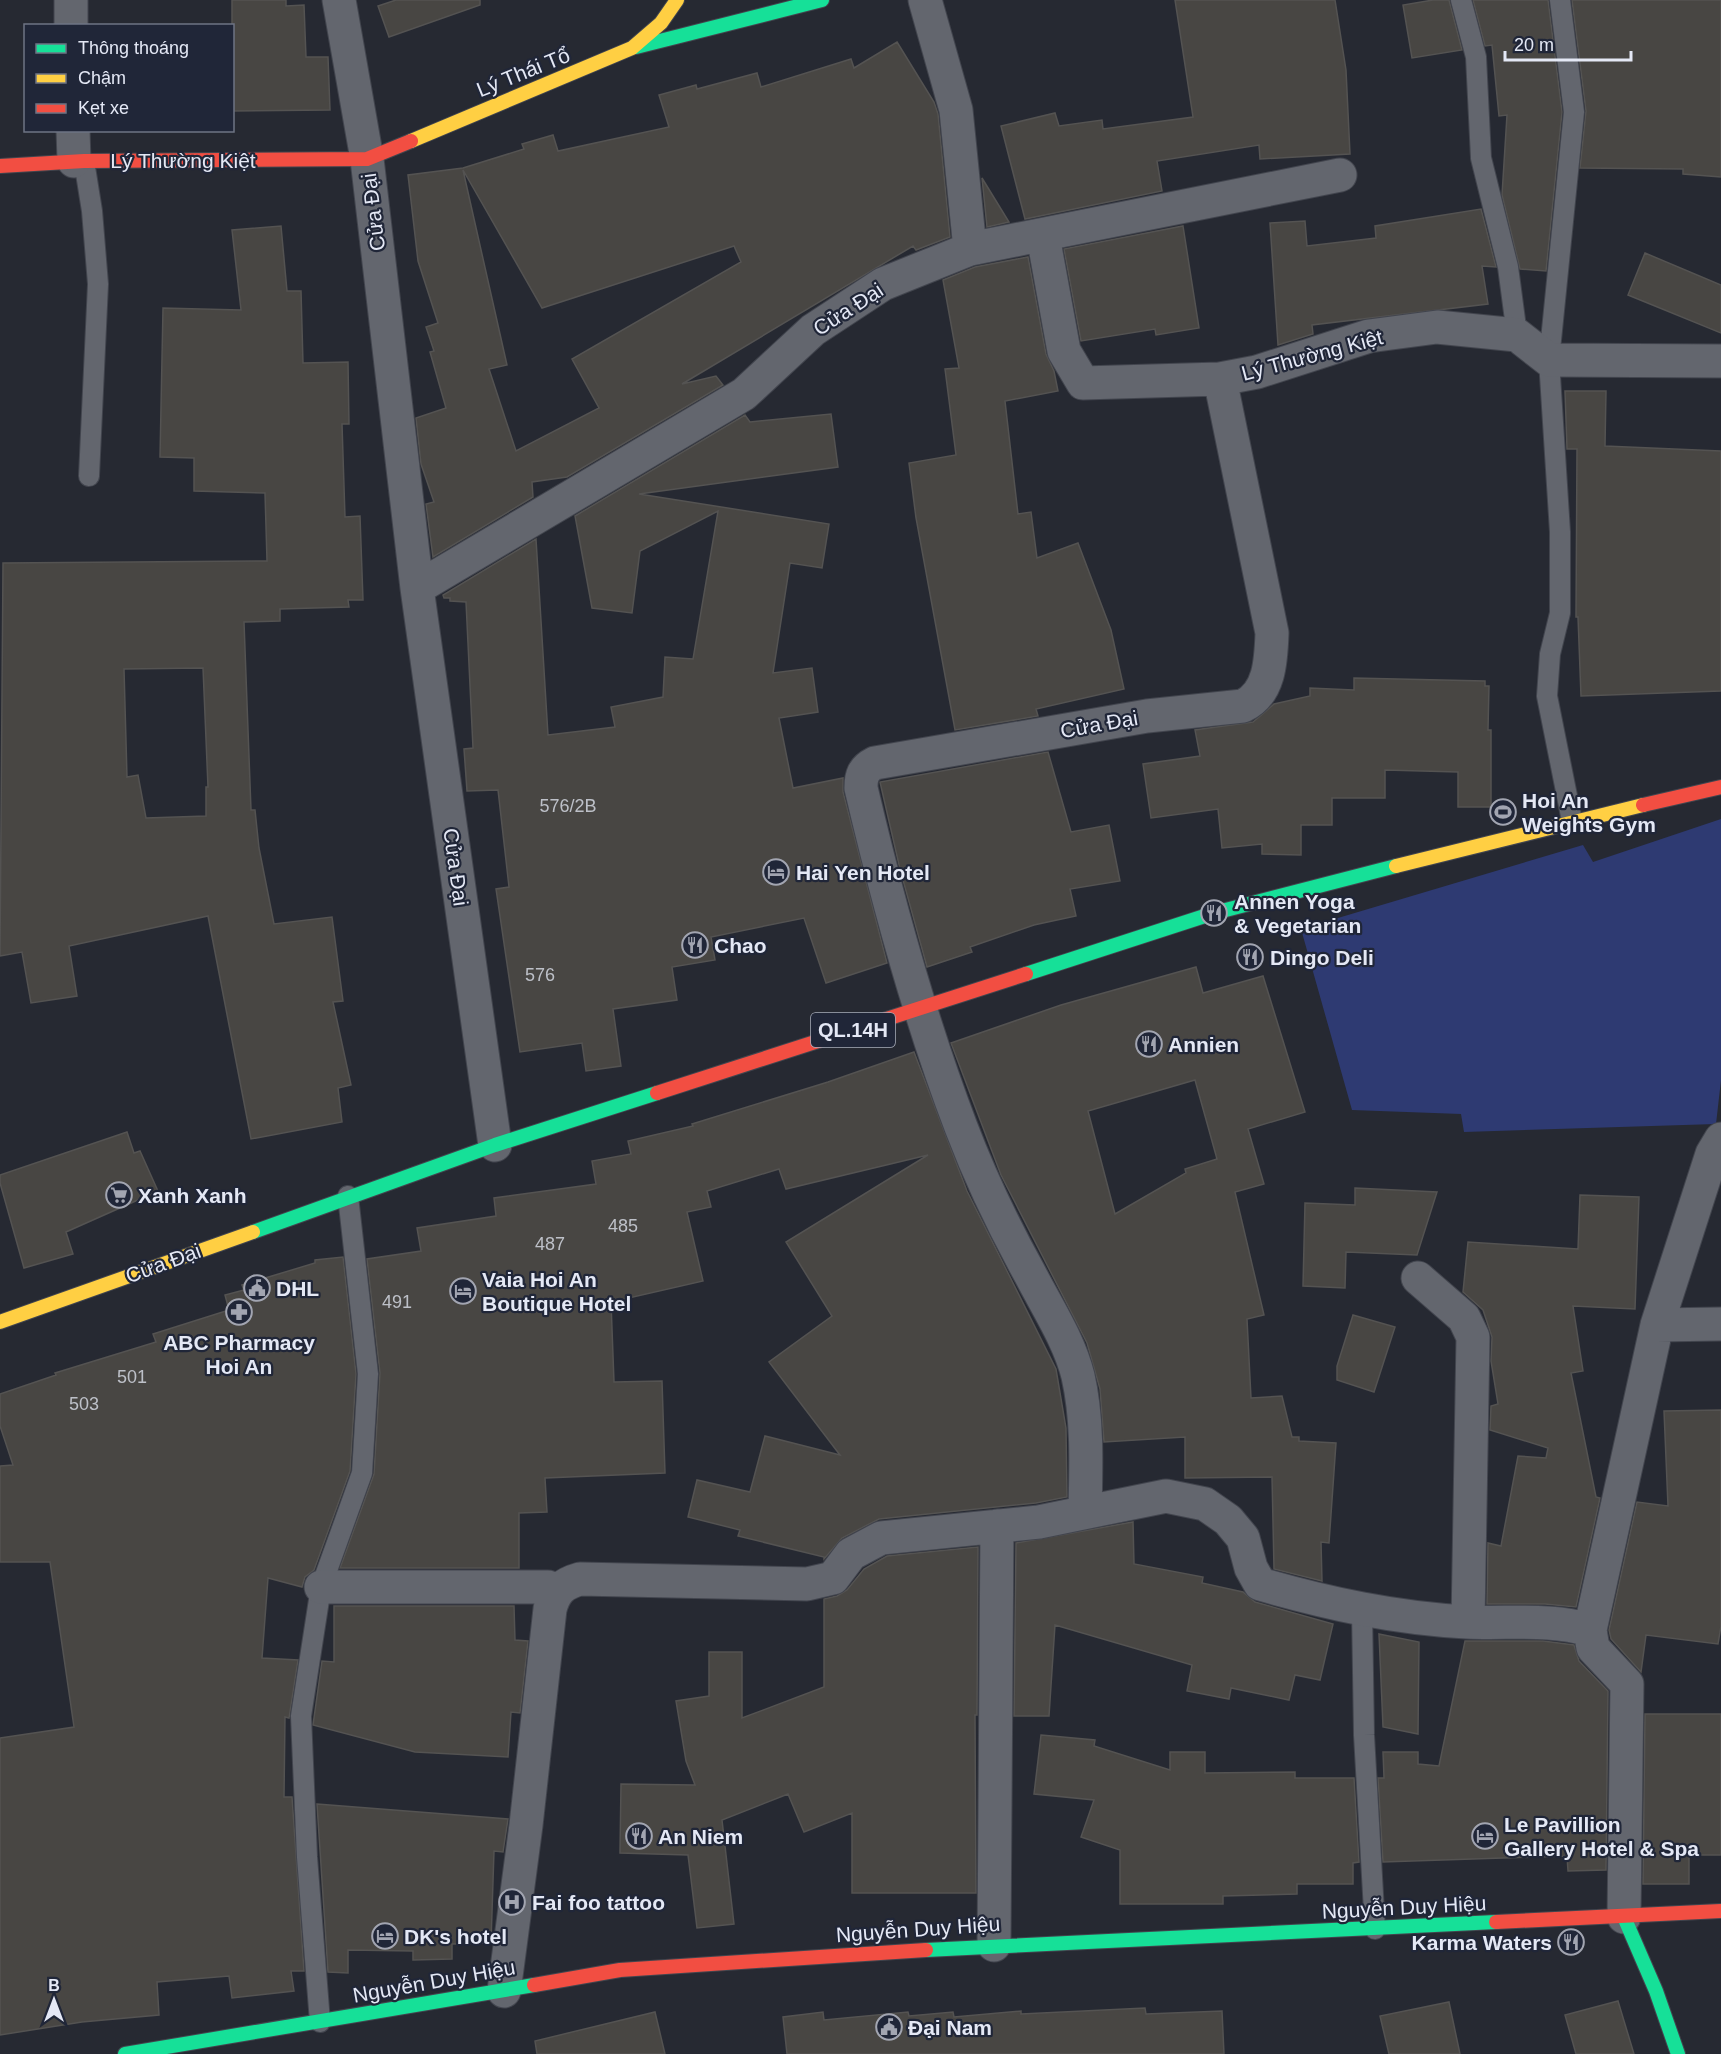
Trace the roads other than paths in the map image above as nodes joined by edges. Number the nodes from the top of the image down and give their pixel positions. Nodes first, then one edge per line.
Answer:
1 (71, 0) edge
2 (339, 0) edge
3 (677, 0) edge
4 (822, 0) edge
5 (925, 0) edge
6 (1461, 0) edge
7 (1560, 0) edge
8 (71, 24) edge
9 (632, 48) junction
10 (77, 151) edge
11 (367, 159) junction
12 (0, 166) edge
13 (1340, 175) dead end
14 (1043, 236) junction
15 (970, 249) junction
16 (1517, 335) junction
17 (1549, 360) junction
18 (1721, 362) edge
19 (1220, 379) junction
20 (89, 476) dead end
21 (417, 588) junction
22 (1721, 787) edge
23 (1572, 820) junction
24 (920, 1009) junction
25 (1721, 1139) edge
26 (495, 1145) junction
27 (348, 1196) junction
28 (1418, 1278) dead end
29 (0, 1322) edge
30 (1721, 1324) edge
31 (1657, 1325) junction
32 (1085, 1512) junction
33 (997, 1526) junction
34 (321, 1587) junction
35 (554, 1593) junction
36 (1362, 1611) junction
37 (1468, 1622) junction
38 (1590, 1630) junction
39 (1721, 1911) edge
40 (1624, 1917) junction
41 (1375, 1929) junction
42 (994, 1945) junction
43 (504, 1991) junction
44 (320, 2022) junction
45 (125, 2054) edge
46 (1678, 2054) edge

1 - 8 street
2 - 11 street, Cửa Đại
3 - 9 main road, Lý Thái Tổ
4 - 9 main road
5 - 15 street
6 - 16 lane
7 - 17 lane
9 - 11 main road, Lý Thái Tổ
10 - 11 main road, Lý Thường Kiệt
10 - 12 main road, Lý Thường Kiệt
10 - 20 lane
11 - 21 street, Cửa Đại
13 - 14 street, Cửa Đại
14 - 15 street, Cửa Đại
14 - 19 street, Lý Thường Kiệt
15 - 21 street, Cửa Đại
16 - 17 street
16 - 19 street, Lý Thường Kiệt
17 - 18 street
17 - 23 lane
19 - 24 street, Cửa Đại
21 - 26 street, Cửa Đại
22 - 23 main road, Cửa Đại / QL.14H
23 - 24 main road, Cửa Đại / QL.14H
24 - 26 main road, Cửa Đại / QL.14H
24 - 32 street
25 - 31 street
26 - 27 main road, Cửa Đại / QL.14H
27 - 29 main road, Cửa Đại / QL.14H
27 - 34 lane
28 - 37 street
30 - 31 street
31 - 38 street
32 - 33 street
32 - 36 street
33 - 35 street
33 - 42 street
34 - 35 street
34 - 44 lane
35 - 43 street
36 - 37 street
36 - 41 lane
37 - 38 street
38 - 40 street
39 - 40 main road, Nguyễn Duy Hiệu
40 - 41 main road, Nguyễn Duy Hiệu
40 - 46 main road
41 - 42 main road, Nguyễn Duy Hiệu
42 - 43 main road, Nguyễn Duy Hiệu
43 - 44 main road, Nguyễn Duy Hiệu
44 - 45 main road, Nguyễn Duy Hiệu

